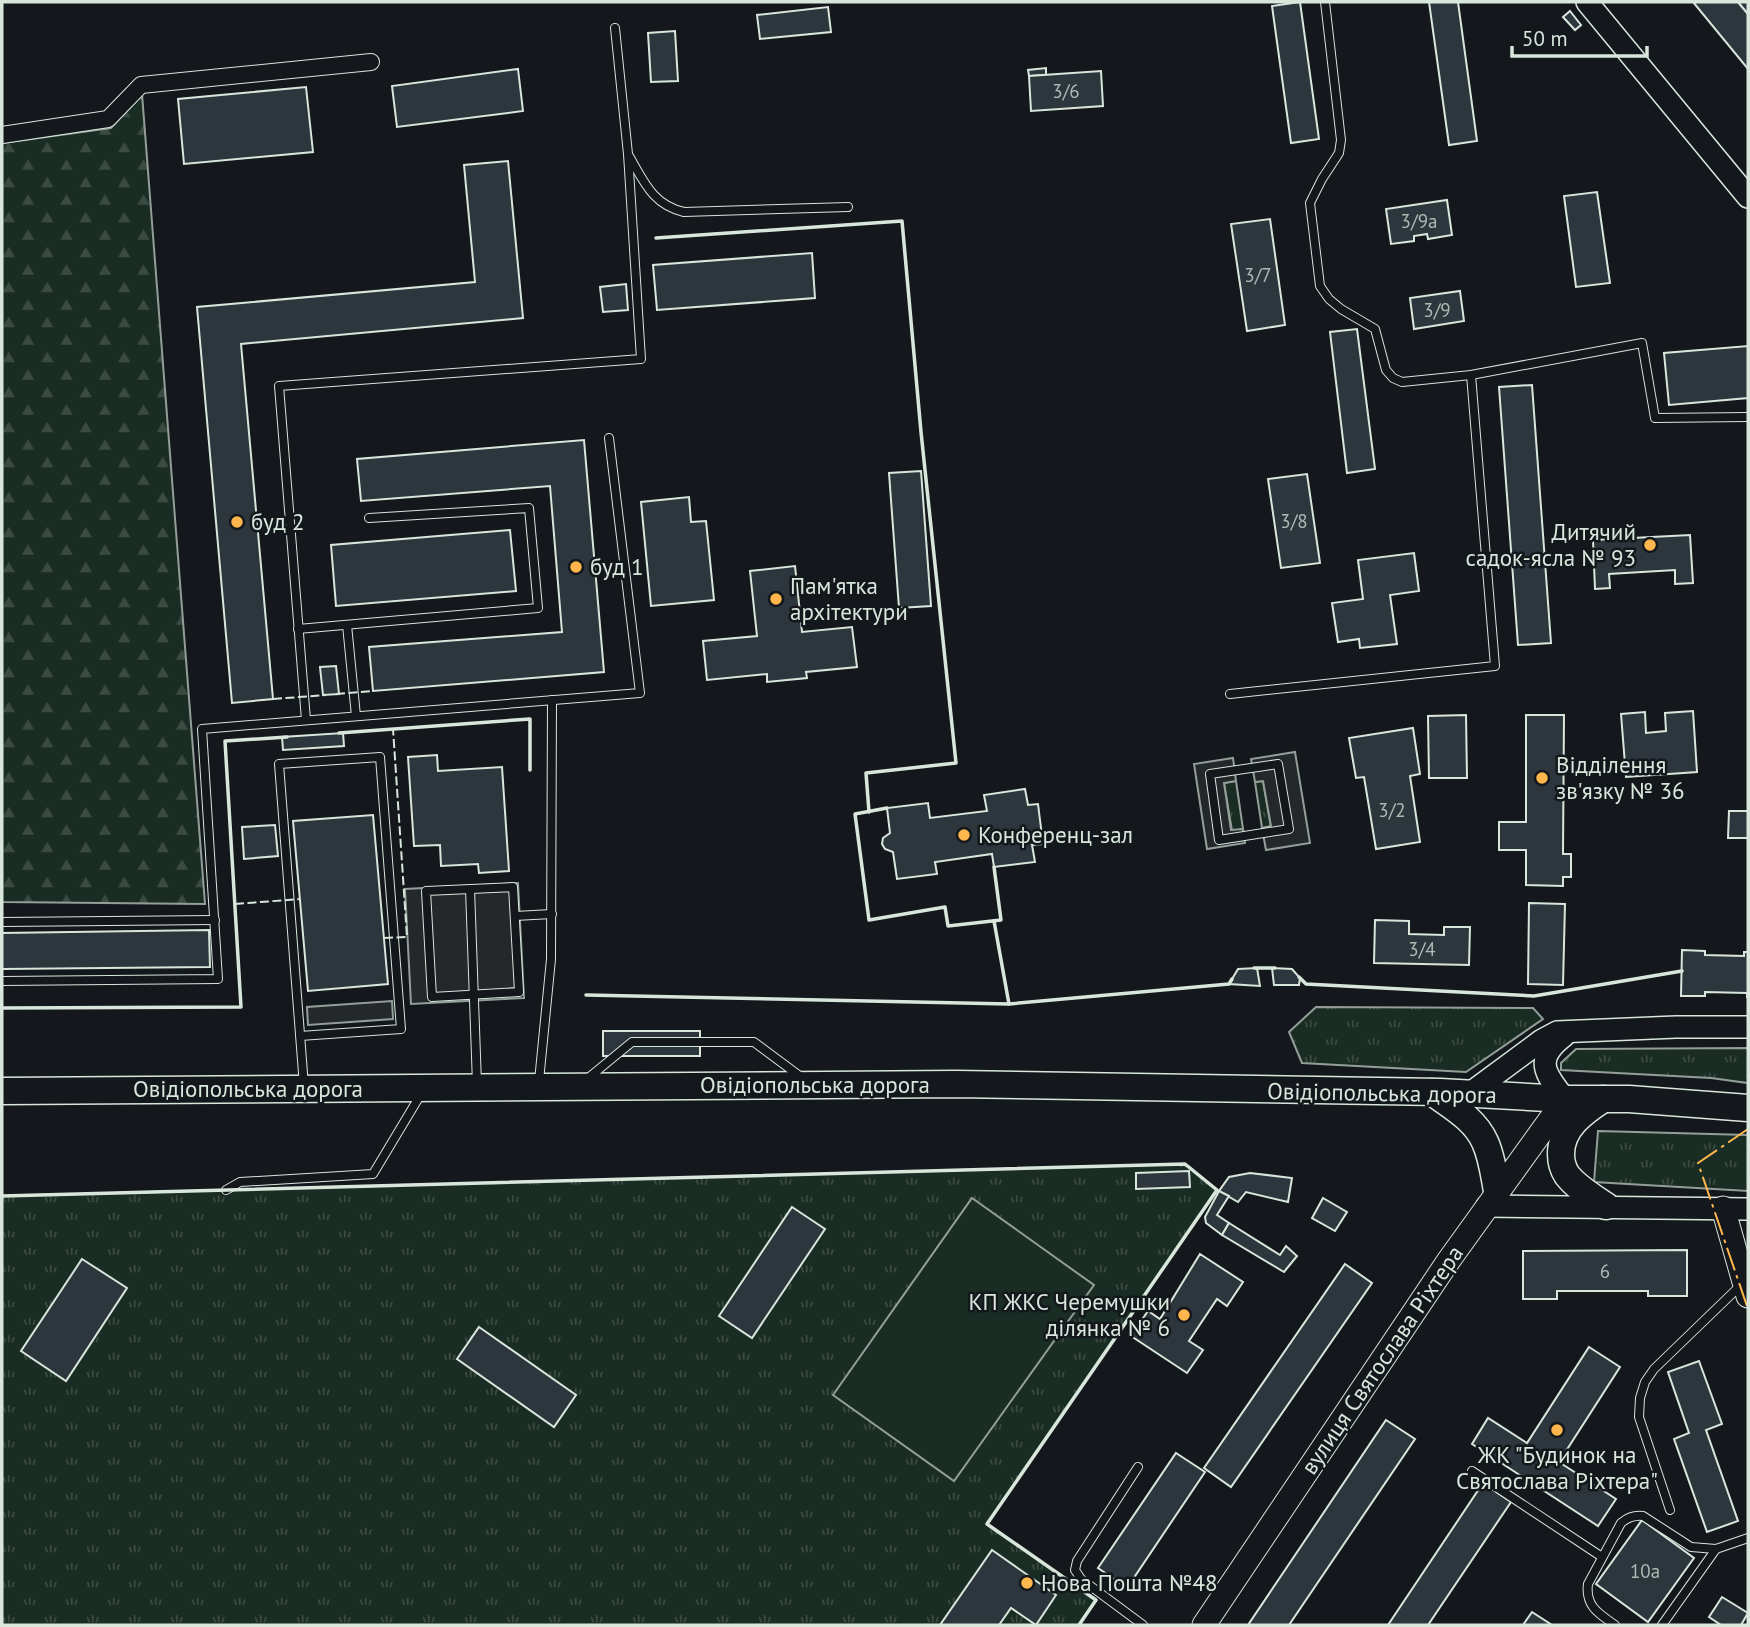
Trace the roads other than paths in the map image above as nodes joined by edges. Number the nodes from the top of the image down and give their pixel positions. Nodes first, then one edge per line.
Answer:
1 (1325, 2) edge
2 (1587, 2) edge
3 (615, 28) dead end
4 (371, 62) dead end
5 (2, 135) edge
6 (628, 154) junction
7 (1748, 197) edge
8 (848, 207) dead end
9 (1471, 375) junction
10 (1748, 417) edge
11 (610, 438) dead end
12 (369, 518) dead end
13 (347, 625) junction
14 (298, 629) junction
15 (1230, 694) dead end
16 (552, 700) junction
17 (356, 716) junction
18 (306, 720) junction
19 (1210, 774) joint
20 (470, 889) junction
21 (552, 914) junction
22 (515, 916) junction
23 (215, 920) junction
24 (2, 922) edge
25 (2, 981) edge
26 (474, 995) junction
27 (1748, 1027) edge
28 (1572, 1031) junction
29 (300, 1036) junction
30 (812, 1085) junction
31 (477, 1087) junction
32 (538, 1087) junction
33 (578, 1087) junction
34 (304, 1088) junction
35 (425, 1088) junction
36 (2, 1091) edge
37 (1432, 1092) junction
38 (1469, 1094) junction
39 (1565, 1099) junction
40 (1616, 1099) junction
41 (1748, 1108) edge
42 (226, 1190) dead end
43 (1492, 1198) junction
44 (1606, 1206) junction
45 (1723, 1208) junction
46 (1748, 1209) edge
47 (1746, 1289) edge
48 (1138, 1467) dead end
49 (1472, 1471) dead end
50 (1670, 1510) dead end
51 (1748, 1538) edge
52 (1716, 1549) junction
53 (1602, 1557) junction
54 (1143, 1625) edge
55 (1204, 1625) edge
56 (1615, 1625) edge
57 (1662, 1625) edge

1 - 9 lane
2 - 7 street
3 - 6 lane
4 - 5 street
6 - 8 lane
6 - 14 lane
9 - 10 lane
9 - 15 lane
11 - 16 lane
12 - 13 lane
13 - 14 lane
13 - 17 lane
14 - 18 lane
16 - 17 lane
16 - 21 lane
17 - 18 lane
18 - 23 lane
19 - 19 lane
20 - 22 lane
20 - 26 lane
20 - 26 lane
21 - 22 lane
21 - 32 lane
22 - 26 lane
23 - 24 lane
23 - 25 lane
26 - 31 lane
27 - 28 street
28 - 38 street
28 - 39 street
29 - 29 lane
29 - 34 lane
30 - 33 main road, Овідіопольська дорога
30 - 33 lane
30 - 37 main road, Овідіопольська дорога
31 - 32 main road, Овідіопольська дорога
31 - 35 main road, Овідіопольська дорога
32 - 33 main road, Овідіопольська дорога
34 - 35 main road, Овідіопольська дорога
34 - 36 main road, Овідіопольська дорога
35 - 42 lane
37 - 38 main road, Овідіопольська дорога
37 - 43 main road
38 - 39 main road, Овідіопольська дорога
39 - 40 main road, Овідіопольська дорога
39 - 43 main road, вулиця Святослава Ріхтера
40 - 41 main road, Овідіопольська дорога
40 - 44 main road
43 - 44 street
43 - 55 main road, вулиця Святослава Ріхтера
44 - 45 street
45 - 46 street
45 - 47 main road
47 - 50 lane
48 - 54 lane
49 - 53 lane
51 - 52 lane
52 - 53 lane
52 - 57 lane
53 - 56 lane

